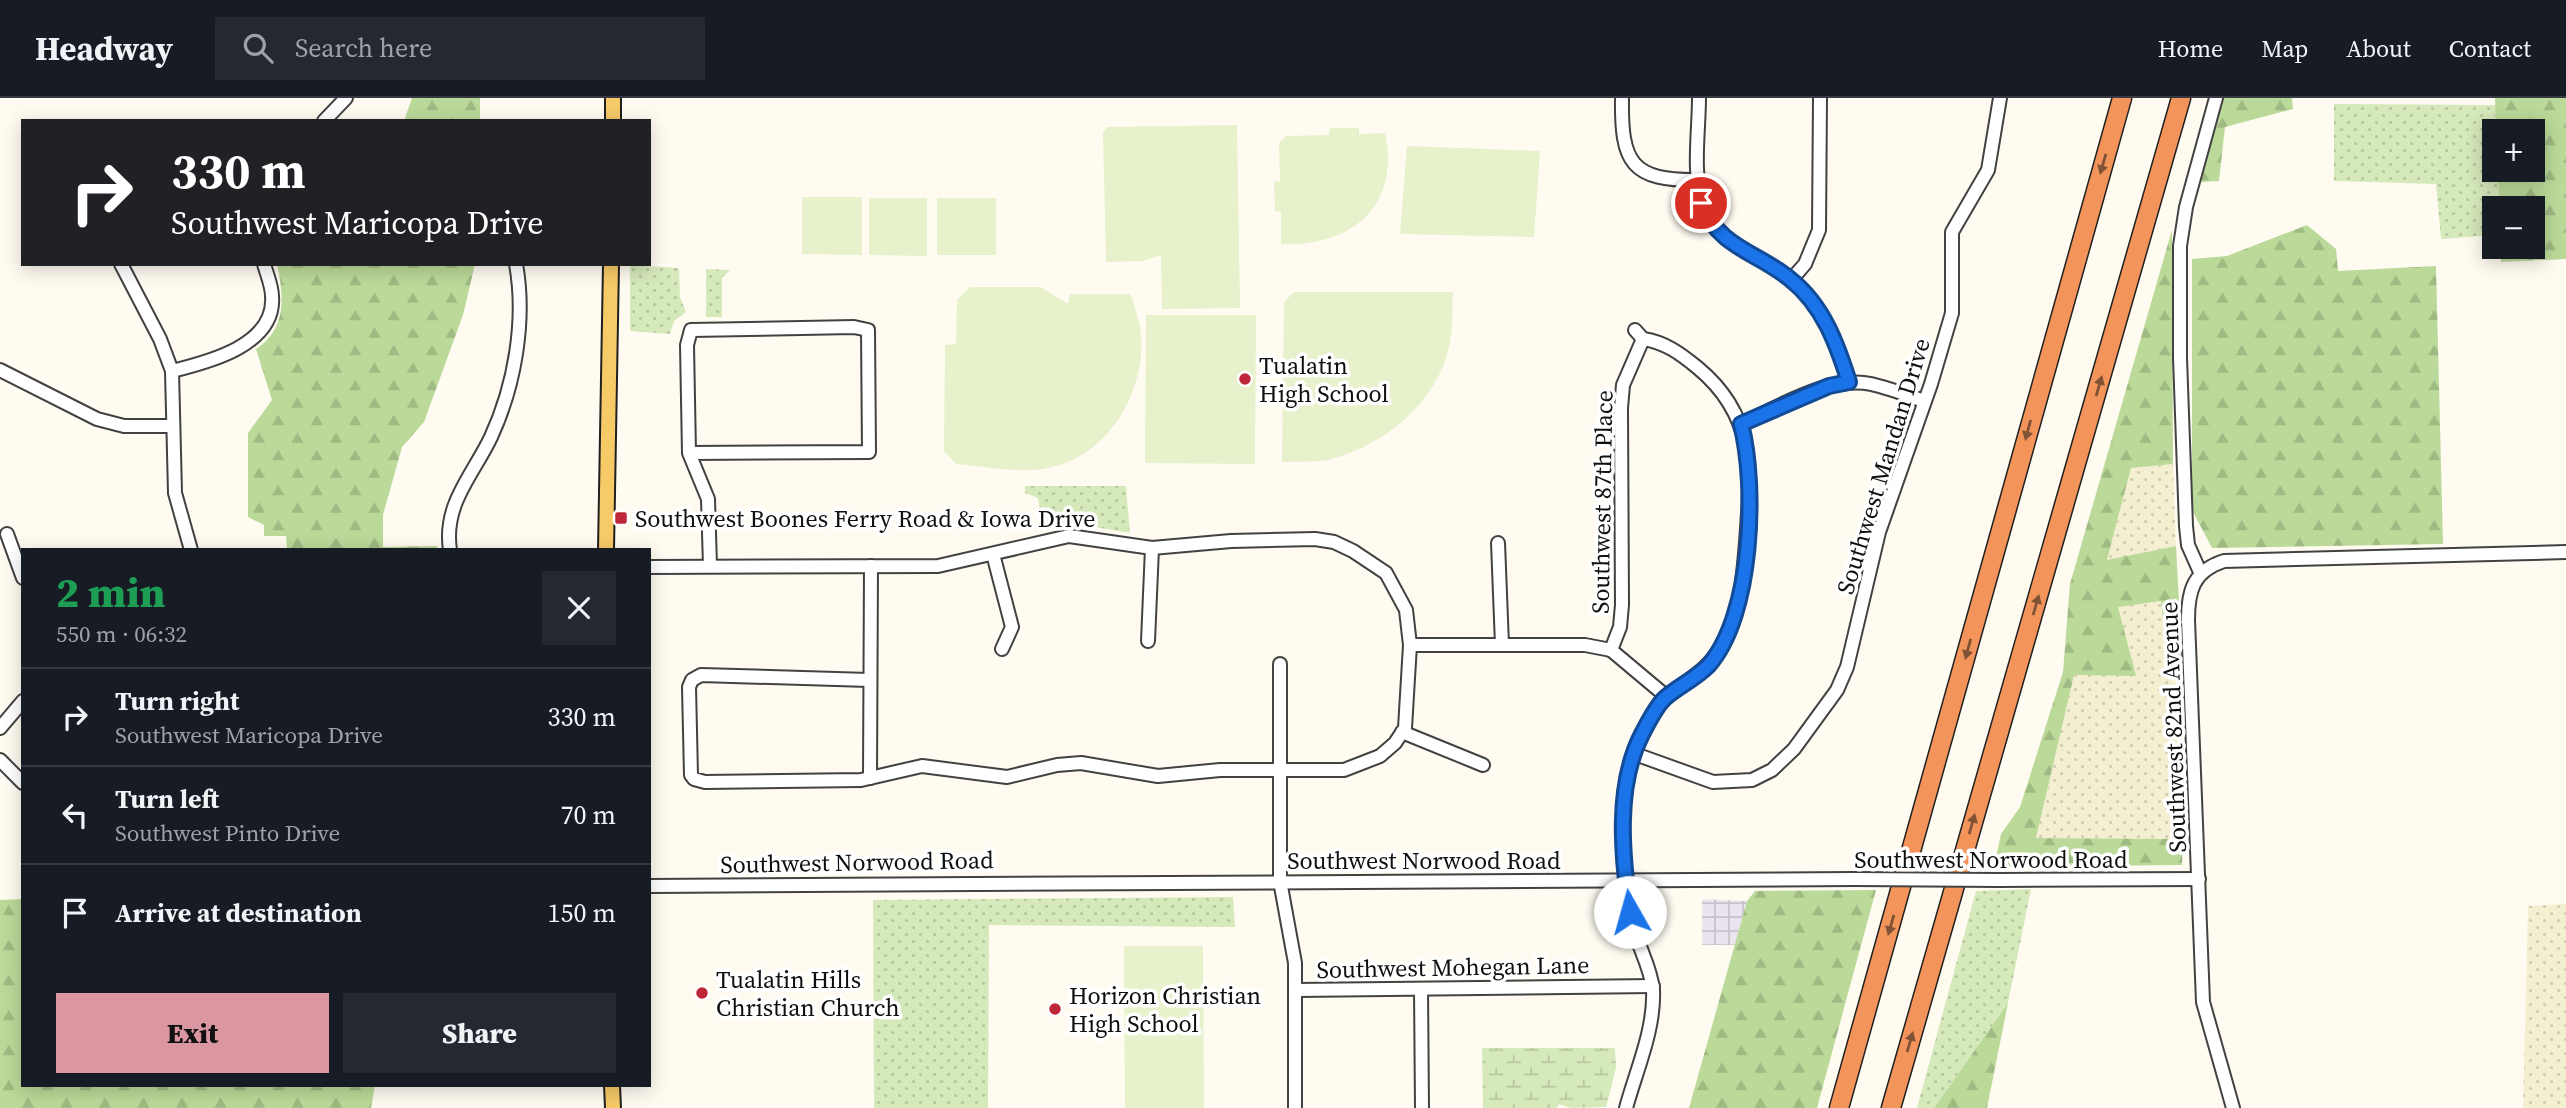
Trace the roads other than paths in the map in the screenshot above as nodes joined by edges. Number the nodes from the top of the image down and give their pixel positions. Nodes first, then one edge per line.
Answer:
1 (346, 98) edge
2 (613, 98) edge
3 (1622, 98) edge
4 (1699, 98) edge
5 (1820, 98) edge
6 (2000, 98) edge
7 (2122, 98) edge
8 (2181, 98) edge
9 (2216, 98) edge
10 (326, 119) edge
11 (612, 119) edge
12 (1699, 180) junction
13 (122, 266) edge
14 (265, 266) edge
15 (516, 266) edge
16 (611, 266) edge
17 (1791, 280) junction
18 (0, 370) edge
19 (172, 371) junction
20 (1849, 382) junction
21 (1924, 401) junction
22 (1741, 424) junction
23 (173, 426) junction
24 (689, 453) junction
25 (7, 534) dead end
26 (1498, 543) dead end
27 (190, 548) edge
28 (450, 548) edge
29 (606, 548) edge
30 (1152, 548) junction
31 (2566, 552) edge
32 (993, 554) junction
33 (710, 566) junction
34 (872, 566) junction
35 (651, 567) edge
36 (21, 572) edge
37 (2200, 572) junction
38 (1148, 641) dead end
39 (1410, 645) junction
40 (1502, 645) junction
41 (1002, 649) dead end
42 (1611, 650) junction
43 (1280, 664) dead end
44 (869, 680) junction
45 (1667, 696) junction
46 (21, 703) edge
47 (0, 728) edge
48 (1402, 732) junction
49 (1634, 754) junction
50 (0, 760) edge
51 (1483, 765) dead end
52 (1280, 769) junction
53 (870, 778) junction
54 (21, 781) edge
55 (2199, 880) junction
56 (1280, 881) junction
57 (1625, 881) junction
58 (651, 886) edge
59 (1653, 986) junction
60 (1421, 989) junction
61 (1296, 990) junction
62 (612, 1087) edge
63 (613, 1108) edge
64 (1295, 1108) edge
65 (1422, 1108) edge
66 (1626, 1108) edge
67 (1839, 1108) edge
68 (1891, 1108) edge
69 (2233, 1108) edge

1 - 10 street
2 - 11 main road
3 - 12 street
4 - 12 street
5 - 17 street
6 - 21 street, Southwest Mandan Drive
7 -> 67 highway
68 -> 8 highway
9 - 37 street, Southwest 82nd Avenue
12 - 17 street
13 - 19 street
14 - 19 street
15 - 28 street
16 - 29 main road
17 - 20 street
18 - 23 street
19 - 23 street
20 - 21 street
20 - 22 street
21 - 49 street, Southwest Mandan Drive
22 - 42 street, Southwest 87th Place
22 - 45 street
23 - 27 street
24 - 24 street
24 - 33 street
25 - 36 street
26 - 40 street
30 - 32 street
30 - 38 street
30 - 39 street
31 - 37 street
32 - 34 street
32 - 41 street
33 - 34 street
33 - 35 street
34 - 44 street
37 - 55 street, Southwest 82nd Avenue
39 - 40 street
39 - 48 street
40 - 42 street
42 - 45 street, Southwest 87th Place
43 - 52 street
44 - 53 street
44 - 53 street
45 - 49 street
46 - 47 street
48 - 51 street
48 - 52 street
49 - 57 street
50 - 54 street
52 - 53 street
52 - 56 street
55 - 57 street, Southwest Norwood Road, bridge
55 - 69 street, Southwest 82nd Avenue
56 - 57 street, Southwest Norwood Road
56 - 58 street, Southwest Norwood Road
56 - 61 street
57 - 59 street
59 - 60 street, Southwest Mohegan Lane
59 - 66 street
60 - 61 street, Southwest Mohegan Lane
60 - 65 street
61 - 64 street
62 - 63 main road

